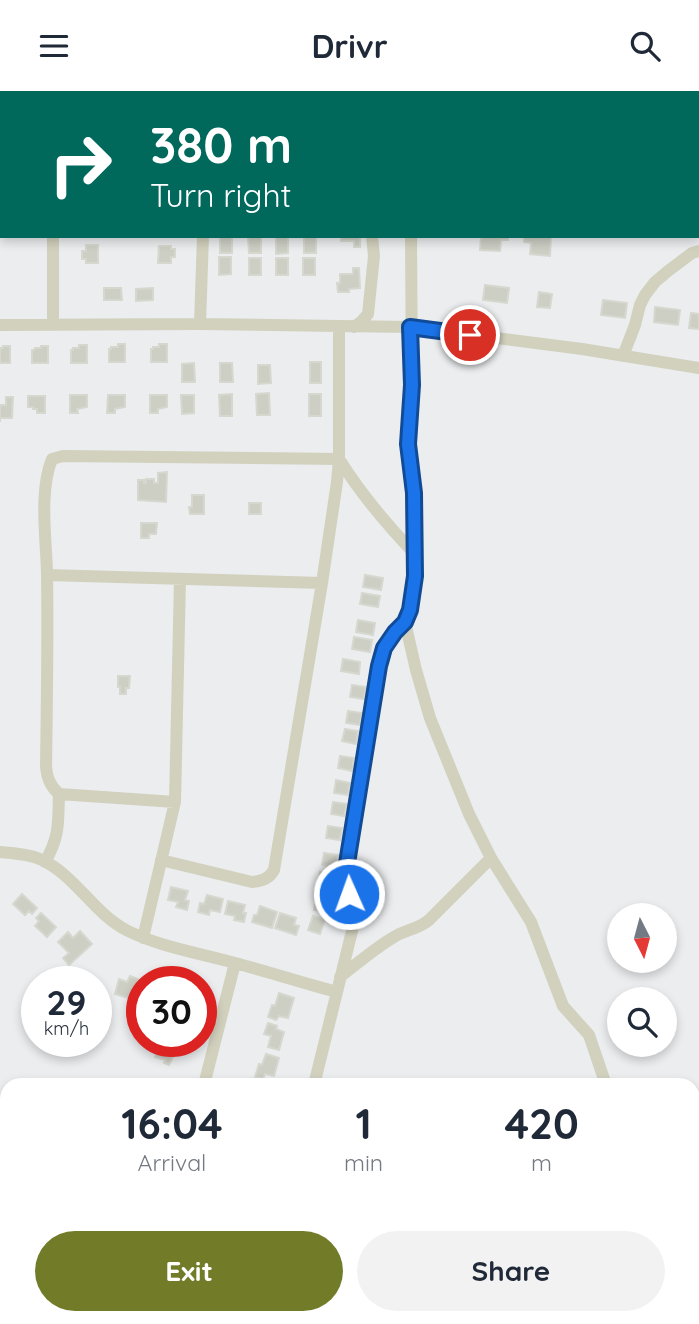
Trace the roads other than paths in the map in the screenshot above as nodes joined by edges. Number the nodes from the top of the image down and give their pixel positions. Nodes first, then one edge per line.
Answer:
1 (53, 238) edge
2 (203, 238) edge
3 (372, 238) edge
4 (411, 238) edge
5 (699, 251) edge
6 (200, 324) junction
7 (0, 325) edge
8 (53, 325) junction
9 (339, 327) junction
10 (354, 327) junction
11 (410, 327) junction
12 (624, 356) junction
13 (699, 368) edge
14 (339, 459) junction
15 (415, 554) junction
16 (47, 575) junction
17 (180, 579) junction
18 (322, 583) junction
19 (405, 622) junction
20 (59, 794) junction
21 (175, 802) junction
22 (0, 852) edge
23 (491, 858) junction
24 (161, 860) junction
25 (45, 862) junction
26 (143, 938) junction
27 (235, 963) junction
28 (340, 977) junction
29 (337, 992) junction
30 (206, 1078) edge
31 (316, 1078) edge
32 (604, 1078) edge

1 - 8 street
2 - 6 street
3 - 10 street
4 - 11 street
5 - 12 street
6 - 8 street
6 - 9 street
7 - 8 street
9 - 10 street
9 - 14 street
10 - 11 street
11 - 12 street
11 - 15 street
12 - 13 street
14 - 15 street
14 - 16 street
14 - 18 street
15 - 19 street
16 - 17 street
16 - 20 street
17 - 18 street
17 - 21 street
18 - 24 street
19 - 23 street
19 - 28 street
20 - 21 street
20 - 25 street
21 - 24 street
22 - 25 street
23 - 28 street
23 - 32 street
24 - 26 street
25 - 26 street
26 - 27 street
27 - 29 street
27 - 30 street
28 - 29 street
29 - 31 street

